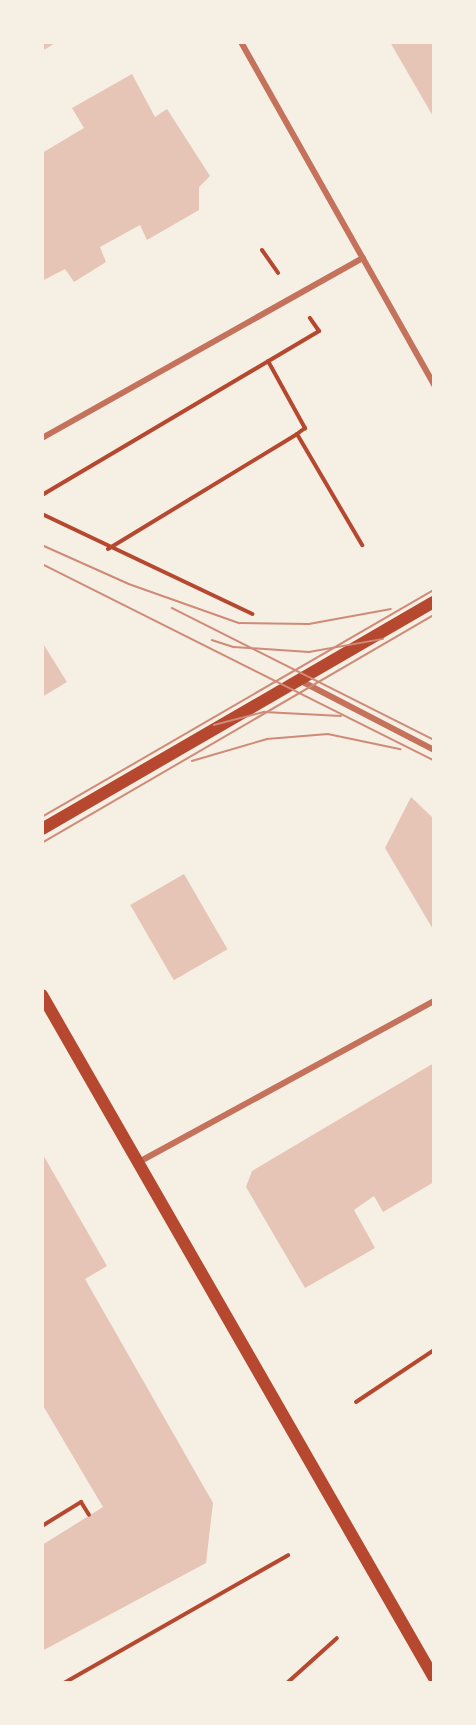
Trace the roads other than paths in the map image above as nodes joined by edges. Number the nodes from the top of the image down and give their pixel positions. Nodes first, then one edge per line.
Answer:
1 (241, 42) edge
2 (363, 258) junction
3 (434, 385) edge
4 (42, 438) edge
5 (434, 602) edge
6 (299, 680) junction
7 (434, 750) edge
8 (42, 829) edge
9 (42, 995) edge
10 (434, 1001) edge
11 (136, 1164) junction
12 (434, 1678) edge

1 - 2 street
2 - 3 street
2 - 4 street
5 - 6 main road
6 - 7 street
6 - 8 main road
9 - 11 main road
10 - 11 street
11 - 12 main road

